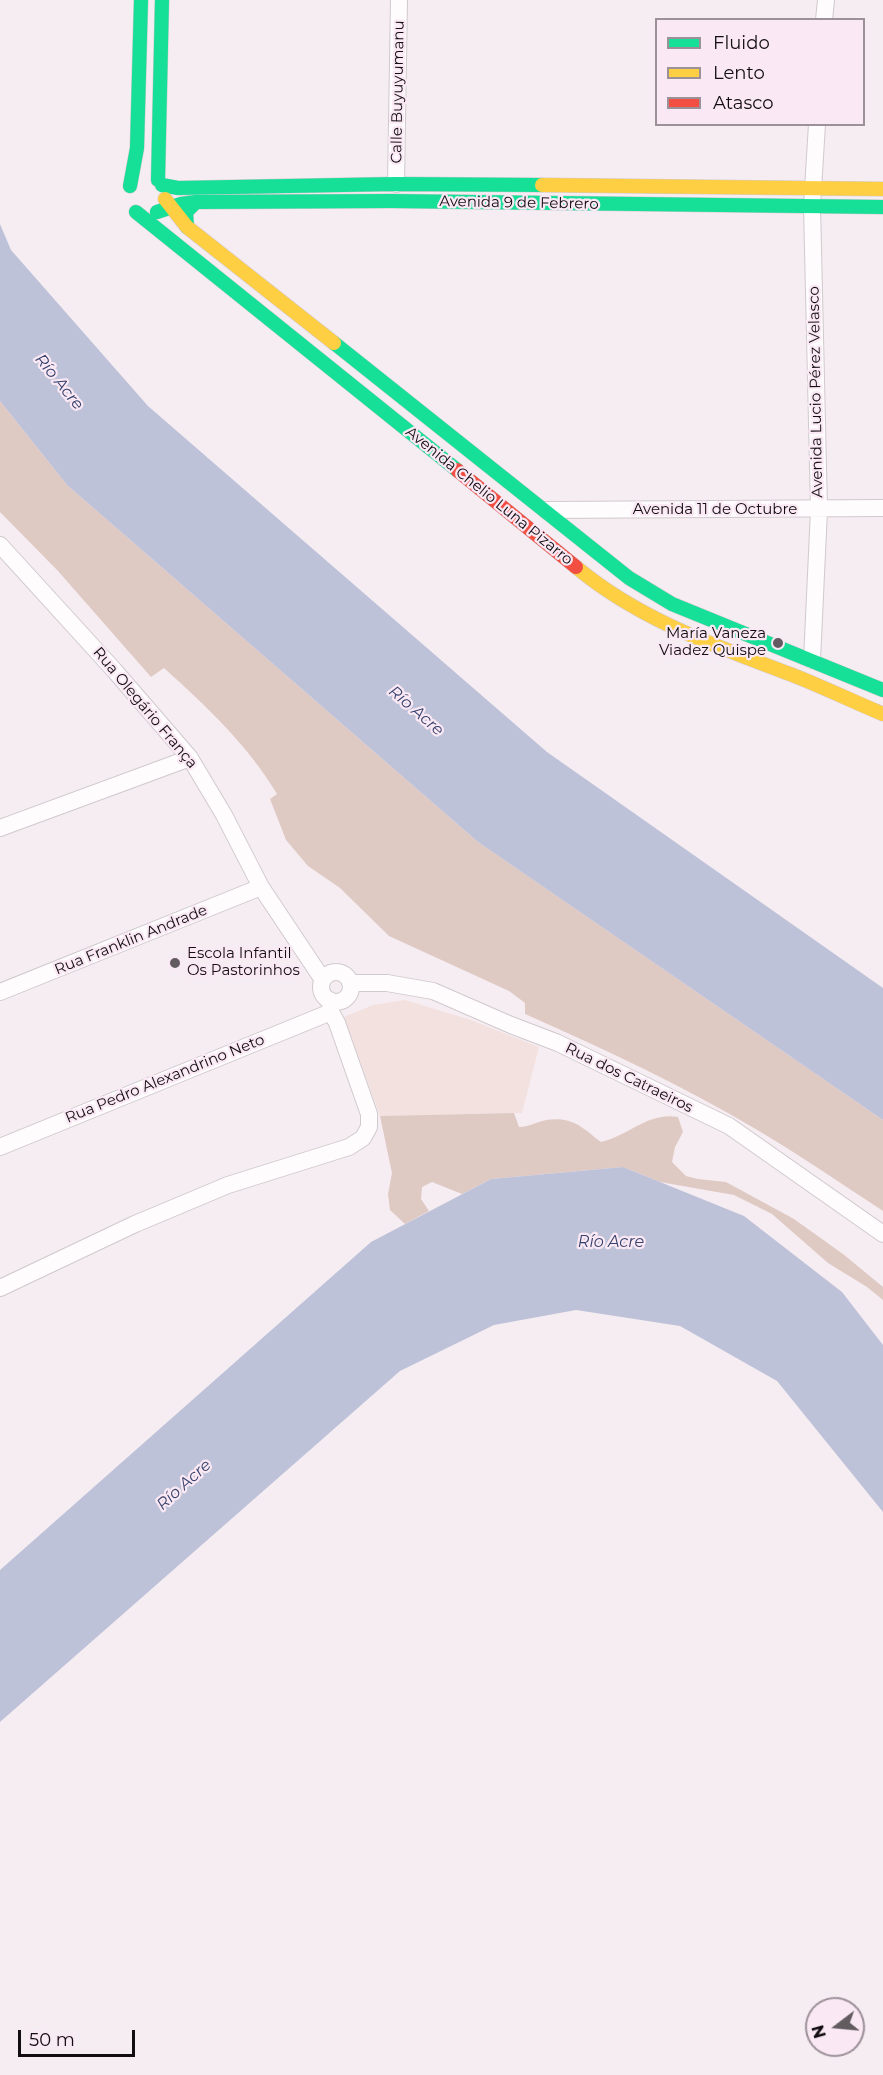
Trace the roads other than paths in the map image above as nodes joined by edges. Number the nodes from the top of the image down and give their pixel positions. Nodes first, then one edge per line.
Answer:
1 (141, 0) edge
2 (162, 0) edge
3 (399, 0) edge
4 (826, 0) edge
5 (824, 18) edge
6 (817, 126) edge
7 (160, 182) junction
8 (396, 184) junction
9 (813, 189) junction
10 (883, 189) edge
11 (130, 199) junction
12 (196, 202) junction
13 (164, 206) junction
14 (812, 206) junction
15 (883, 207) edge
16 (187, 227) junction
17 (883, 508) edge
18 (546, 510) junction
19 (819, 510) junction
20 (0, 545) edge
21 (812, 660) junction
22 (883, 690) edge
23 (883, 714) edge
24 (190, 758) junction
25 (0, 828) edge
26 (261, 887) junction
27 (323, 980) junction
28 (350, 983) junction
29 (0, 992) edge
30 (330, 1006) junction
31 (0, 1147) edge
32 (883, 1234) edge
33 (0, 1288) edge

1 - 11 main road
2 - 7 main road
3 - 8 street, Calle Buyuyumanu
4 - 5 street
6 - 9 street, Avenida Lucio Pérez Velasco
7 - 8 main road, Avenida 9 de Febrero
7 - 11 main road
7 - 13 main road
8 - 9 main road, Avenida 9 de Febrero
9 - 10 main road, Avenida 9 de Febrero
9 - 14 street, Avenida Lucio Pérez Velasco
11 - 13 main road
11 - 23 main road, Avenida Chelio Luna Pizarro
12 - 13 main road, Avenida 9 de Febrero
12 - 14 main road, Avenida 9 de Febrero
12 - 16 main road
13 - 16 main road, Avenida Chelio Luna Pizarro
14 - 15 main road, Avenida 9 de Febrero
14 - 19 street, Avenida Lucio Pérez Velasco
16 - 18 main road, Avenida Chelio Luna Pizarro
17 - 19 street, Avenida 11 de Octubre
18 - 19 street, Avenida 11 de Octubre
18 - 21 main road, Avenida Chelio Luna Pizarro
19 - 21 street, Avenida Lucio Pérez Velasco
20 - 24 street, Rua Olegário França
21 - 22 main road, Avenida Chelio Luna Pizarro
24 - 25 street
24 - 26 street, Rua Olegário França
26 - 27 street, Rua Olegário França
26 - 29 street, Rua Franklin Andrade
27 - 28 street
27 - 30 street
28 - 30 street
28 - 32 street, Rua dos Catraeiros
30 - 31 street, Rua Pedro Alexandrino Neto
30 - 33 street

